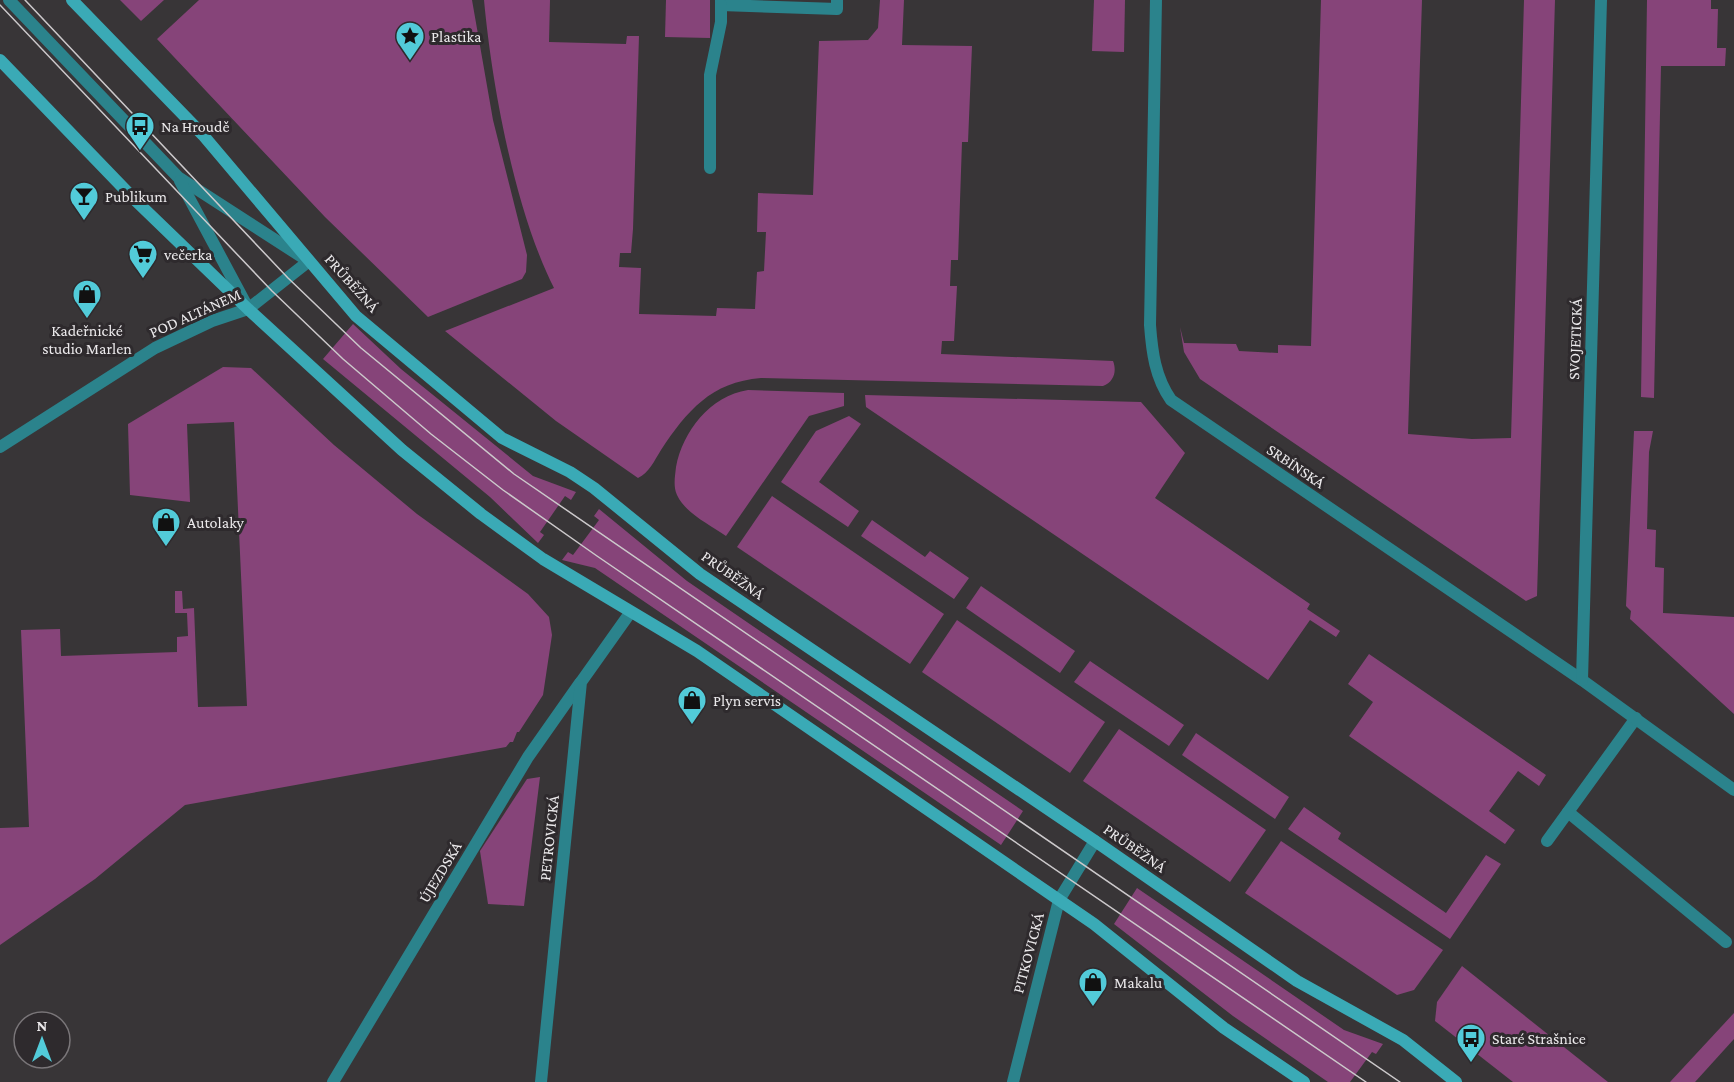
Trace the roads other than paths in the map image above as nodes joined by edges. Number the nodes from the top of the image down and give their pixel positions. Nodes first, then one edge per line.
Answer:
1 (9, 0) edge
2 (72, 0) edge
3 (837, 0) edge
4 (1156, 0) edge
5 (1602, 0) edge
6 (721, 3) edge
7 (0, 60) edge
8 (710, 168) dead end
9 (178, 177) junction
10 (309, 261) junction
11 (248, 309) junction
12 (0, 447) edge
13 (630, 613) junction
14 (1582, 680) junction
15 (581, 682) junction
16 (1636, 718) junction
17 (1734, 790) edge
18 (1568, 812) junction
19 (1095, 841) junction
20 (1547, 841) dead end
21 (1059, 900) junction
22 (1726, 942) dead end
23 (333, 1082) edge
24 (541, 1082) edge
25 (1012, 1082) edge
26 (1304, 1082) edge
27 (1456, 1082) edge

1 - 9 street
2 - 10 main road, PRŮBĚŽNÁ
3 - 6 street
4 - 14 street, SRBÍNSKÁ
5 - 14 street, SVOJETICKÁ
6 - 8 street
7 - 11 main road
9 - 10 street
9 - 11 street
10 - 11 street, POD ALTÁNEM
10 - 19 main road, PRŮBĚŽNÁ
11 - 12 street, POD ALTÁNEM
11 - 13 main road
13 - 15 street, PETROVICKÁ
13 - 21 main road
14 - 16 street, SRBÍNSKÁ
15 - 23 street, ÚJEZDSKÁ
15 - 24 street, PETROVICKÁ
16 - 17 street, SRBÍNSKÁ
16 - 18 street
18 - 20 street
18 - 22 street
19 - 21 street, PITKOVICKÁ
19 - 27 main road, PRŮBĚŽNÁ
21 - 25 street, PITKOVICKÁ
21 - 26 main road

